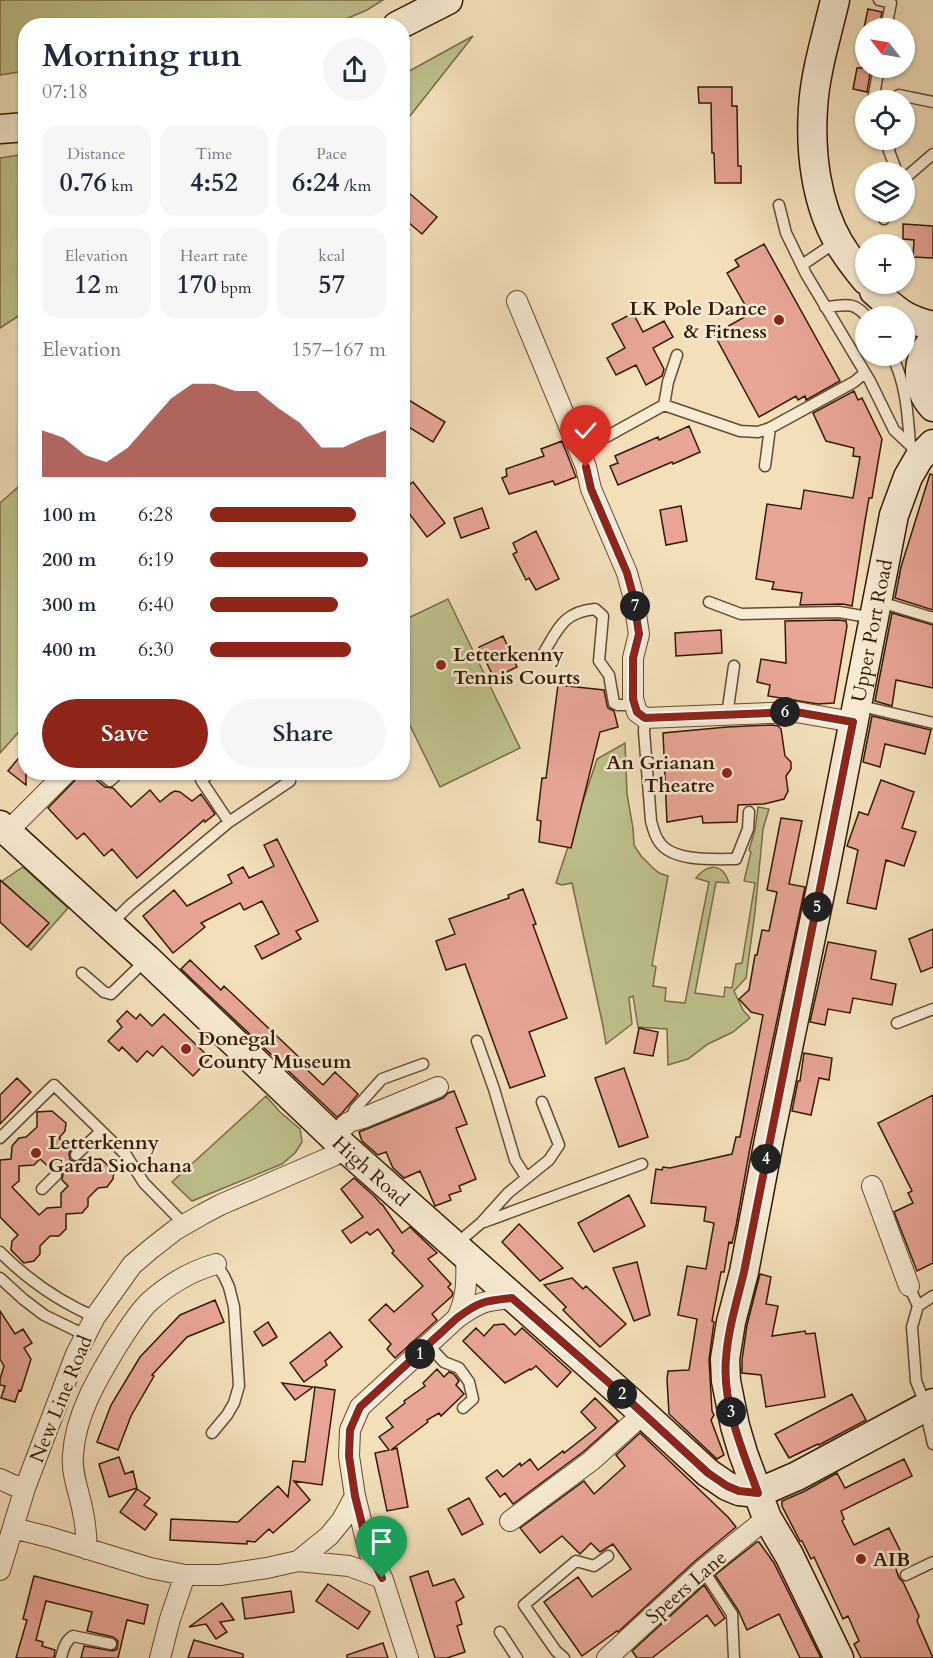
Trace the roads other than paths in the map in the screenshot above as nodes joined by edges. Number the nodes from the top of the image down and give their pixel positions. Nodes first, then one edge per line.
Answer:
1 (448, 0) edge
2 (835, 0) edge
3 (879, 0) edge
4 (888, 18) edge
5 (410, 19) edge
6 (915, 98) edge
7 (933, 102) edge
8 (18, 128) edge
9 (0, 129) edge
10 (933, 154) edge
11 (915, 169) edge
12 (779, 205) dead end
13 (838, 241) junction
14 (802, 265) junction
15 (855, 269) edge
16 (867, 294) edge
17 (869, 294) edge
18 (870, 294) edge
19 (517, 302) dead end
20 (880, 306) edge
21 (825, 307) junction
22 (933, 326) edge
23 (933, 340) edge
24 (915, 353) edge
25 (677, 355) dead end
26 (915, 363) edge
27 (896, 366) edge
28 (865, 373) junction
29 (664, 405) junction
30 (933, 406) edge
31 (770, 428) junction
32 (606, 437) dead end
33 (921, 449) edge
34 (765, 466) dead end
35 (709, 602) dead end
36 (876, 609) junction
37 (933, 618) edge
38 (543, 654) dead end
39 (734, 666) dead end
40 (640, 712) junction
41 (855, 714) junction
42 (727, 715) junction
43 (933, 723) edge
44 (58, 780) edge
45 (201, 780) edge
46 (289, 780) edge
47 (749, 812) dead end
48 (229, 822) junction
49 (4, 828) edge
50 (110, 925) junction
51 (147, 959) junction
52 (82, 973) dead end
53 (933, 1009) edge
54 (897, 1023) dead end
55 (477, 1041) dead end
56 (423, 1064) dead end
57 (438, 1087) dead end
58 (542, 1102) dead end
59 (101, 1131) junction
60 (342, 1135) junction
61 (0, 1138) edge
62 (76, 1155) dead end
63 (642, 1164) dead end
64 (56, 1175) dead end
65 (526, 1177) junction
66 (872, 1186) dead end
67 (42, 1189) dead end
68 (481, 1223) junction
69 (184, 1224) junction
70 (461, 1251) junction
71 (0, 1252) edge
72 (216, 1264) joint
73 (0, 1278) edge
74 (909, 1286) joint
75 (933, 1296) edge
76 (512, 1298) junction
77 (918, 1306) junction
78 (95, 1317) junction
79 (457, 1318) junction
80 (85, 1335) junction
81 (429, 1346) junction
82 (929, 1406) edge
83 (463, 1408) dead end
84 (643, 1414) junction
85 (212, 1433) dead end
86 (933, 1444) edge
87 (0, 1479) edge
88 (25, 1488) junction
89 (355, 1496) junction
90 (762, 1506) junction
91 (510, 1521) dead end
92 (13, 1528) junction
93 (87, 1549) junction
94 (608, 1556) dead end
95 (298, 1561) junction
96 (933, 1562) edge
97 (0, 1570) edge
98 (703, 1570) junction
99 (185, 1575) junction
100 (906, 1575) dead end
101 (382, 1578) junction
102 (500, 1632) dead end
103 (111, 1644) dead end
104 (61, 1658) edge
105 (160, 1658) edge
106 (408, 1658) edge
107 (517, 1658) edge
108 (564, 1658) edge
109 (607, 1658) edge
110 (734, 1658) edge
111 (839, 1658) edge

1 - 5 street
2 - 13 street
3 - 4 lane
6 - 7 lane
8 - 9 street
10 - 11 lane
12 - 14 lane
13 - 14 lane
13 - 15 street
14 - 21 lane
16 - 21 lane
17 - 20 street
18 - 22 street
19 - 40 street
21 - 28 lane
23 - 24 street
25 - 29 lane
26 - 30 street
27 - 33 lane
28 - 31 lane
28 - 33 lane
29 - 31 lane
29 - 32 lane
31 - 34 lane
33 - 36 street, Upper Port Road
35 - 36 lane
36 - 37 lane
36 - 41 street, Upper Port Road
38 - 40 lane
39 - 42 lane
40 - 42 street
40 - 47 lane
41 - 42 street
41 - 43 lane
41 - 90 street, Upper Port Road
44 - 49 street
45 - 48 lane
46 - 48 lane
48 - 50 lane
49 - 50 street, High Road
50 - 51 street, High Road
51 - 52 lane
51 - 60 street, High Road
53 - 54 lane
55 - 65 lane
56 - 60 lane
57 - 60 street, New Line Road
58 - 65 lane
59 - 61 lane
59 - 62 lane
59 - 69 lane
60 - 69 street, New Line Road
60 - 70 street, High Road
63 - 68 lane
64 - 67 lane
65 - 68 lane
66 - 74 street
68 - 70 lane
69 - 78 street, New Line Road
70 - 76 street, High Road
70 - 79 street
71 - 78 lane
72 - 85 lane
72 - 93 street
73 - 80 lane
74 - 77 lane
75 - 77 lane
76 - 79 street
76 - 84 street, High Road
77 - 82 lane
78 - 80 street, New Line Road
79 - 81 street
80 - 88 street, New Line Road
81 - 83 lane
81 - 89 street
82 - 86 lane
82 - 90 street
84 - 90 street, High Road
84 - 91 street
87 - 88 street
88 - 92 street, New Line Road
89 - 95 street
89 - 101 street
90 - 98 street, Speers Lane
90 - 111 street, Upper Port Road
92 - 93 street
92 - 97 street, New Line Road
93 - 99 street
94 - 108 lane
95 - 99 street
95 - 101 street
96 - 100 lane
98 - 109 street, Speers Lane
98 - 110 lane
99 - 105 street
101 - 106 street
102 - 107 lane
103 - 104 lane

